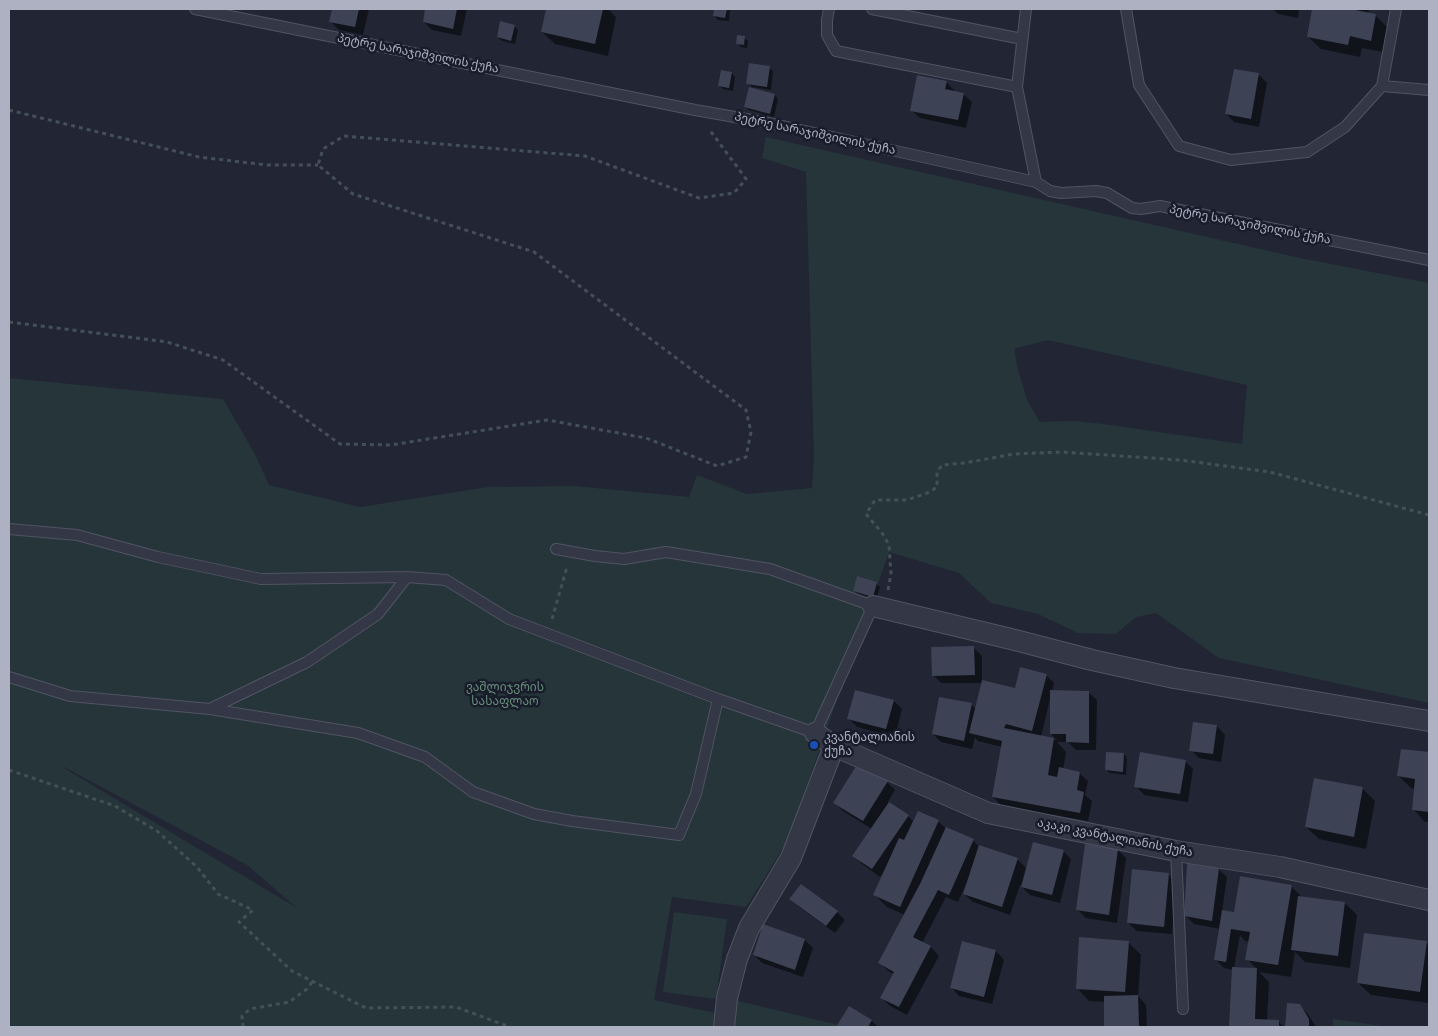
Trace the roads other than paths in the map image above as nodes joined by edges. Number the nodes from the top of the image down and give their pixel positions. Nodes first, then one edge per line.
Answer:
1 (195, 9) edge
2 (829, 9) edge
3 (872, 9) edge
4 (1026, 9) edge
5 (1126, 9) edge
6 (1396, 9) edge
7 (1022, 39) junction
8 (1382, 86) junction
9 (1017, 87) junction
10 (1429, 90) edge
11 (1036, 182) junction
12 (1429, 260) edge
13 (9, 529) edge
14 (556, 549) dead end
15 (408, 577) junction
16 (879, 607) junction
17 (9, 677) edge
18 (718, 698) junction
19 (210, 709) junction
20 (1429, 721) edge
21 (815, 733) junction
22 (834, 746) junction
23 (1176, 851) junction
24 (1429, 900) edge
25 (1182, 1009) dead end
26 (724, 1027) edge

1 - 11 lane, პეტრე სარაჯიშვილის ქუჩა
2 - 9 lane
3 - 7 lane
4 - 7 lane
5 - 8 lane
6 - 8 lane
7 - 9 lane
8 - 10 lane
9 - 11 lane
11 - 12 lane, პეტრე სარაჯიშვილის ქუჩა
13 - 15 lane
14 - 16 lane
15 - 18 lane
15 - 19 lane
16 - 20 street
16 - 21 lane
17 - 19 lane
18 - 19 lane
18 - 21 lane
21 - 22 street, აკაკი კვანტალიანის ქუჩა
22 - 23 street, აკაკი კვანტალიანის ქუჩა
22 - 26 street
23 - 24 street, აკაკი კვანტალიანის ქუჩა
23 - 25 lane

